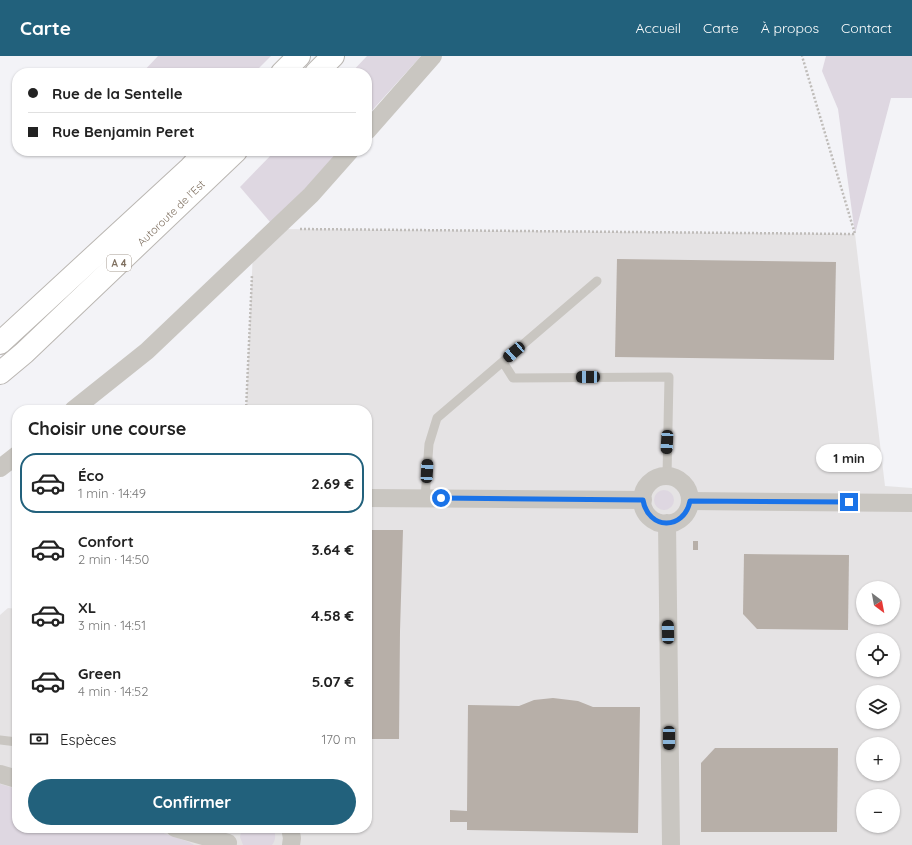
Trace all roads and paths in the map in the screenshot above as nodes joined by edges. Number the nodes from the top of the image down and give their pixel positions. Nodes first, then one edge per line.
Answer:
1 (299, 56) edge
2 (333, 56) edge
3 (433, 56) edge
4 (802, 56) edge
5 (287, 68) edge
6 (321, 68) edge
7 (372, 125) edge
8 (201, 156) edge
9 (231, 156) edge
10 (345, 156) edge
11 (276, 229) junction
12 (253, 250) junction
13 (597, 281) dead end
14 (0, 343) edge
15 (502, 362) junction
16 (0, 373) edge
17 (79, 405) edge
18 (246, 405) edge
19 (12, 459) edge
20 (0, 468) edge
21 (667, 476) junction
22 (372, 498) edge
23 (425, 498) junction
24 (643, 500) junction
25 (690, 501) junction
26 (912, 503) edge
27 (667, 523) junction
28 (0, 740) edge
29 (12, 741) edge
30 (0, 774) edge
31 (12, 778) edge
32 (200, 833) edge
33 (291, 833) edge
34 (229, 839) edge
35 (291, 845) edge
36 (671, 845) edge

1 - 5 highway
2 - 6 highway
3 - 7 street
4 - 11 path
8 - 14 highway, Autoroute de l’Est / A 4
9 - 16 highway, Autoroute de l’Est / A 4
10 - 11 street
11 - 12 street
12 - 17 street
12 - 18 path
13 - 15 lane
15 - 21 lane
15 - 23 lane
19 - 20 street
21 - 24 street
21 - 25 street
22 - 23 street
23 - 24 street
24 - 27 street
25 - 26 street
25 - 27 street
27 - 36 street
28 - 29 lane
30 - 31 street
32 - 34 street
33 - 35 street

